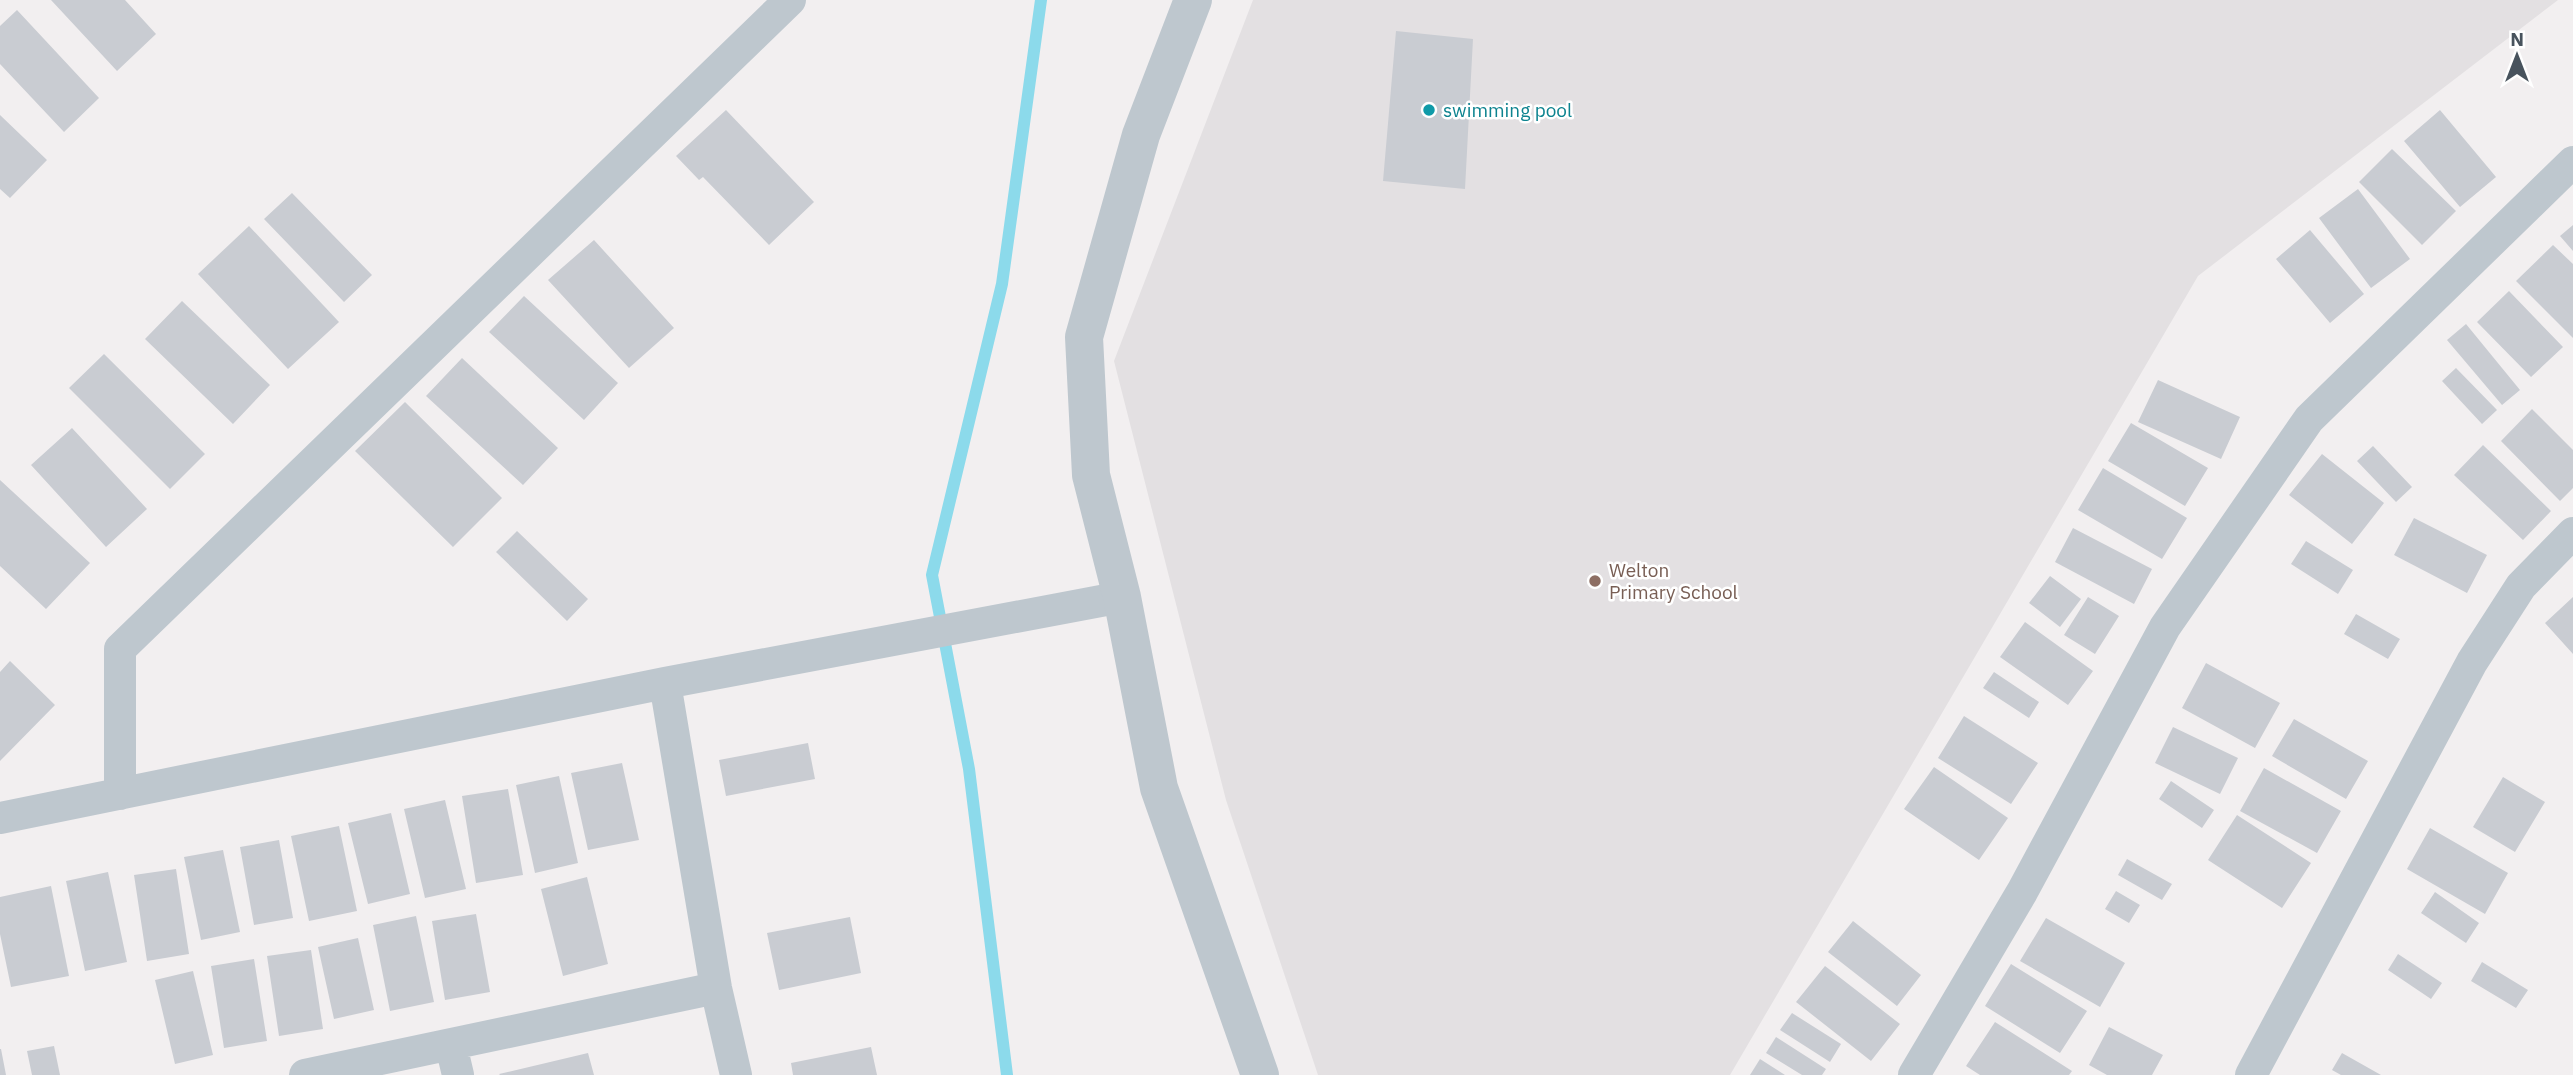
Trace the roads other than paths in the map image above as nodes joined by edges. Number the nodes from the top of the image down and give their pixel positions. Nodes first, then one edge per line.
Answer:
1 (790, 0) edge
2 (1194, 0) edge
3 (2573, 162) edge
4 (2573, 533) edge
5 (1122, 597) junction
6 (665, 683) junction
7 (120, 794) junction
8 (0, 818) edge
9 (716, 988) junction
10 (454, 1060) edge
11 (306, 1075) edge
12 (736, 1075) edge
13 (1260, 1075) edge
14 (1914, 1075) edge
15 (2251, 1075) edge

1 - 7 street
2 - 5 street
3 - 14 street
4 - 15 street
5 - 6 street
5 - 13 street
6 - 7 street
6 - 9 street
7 - 8 street
9 - 10 street
9 - 12 street
10 - 11 street

